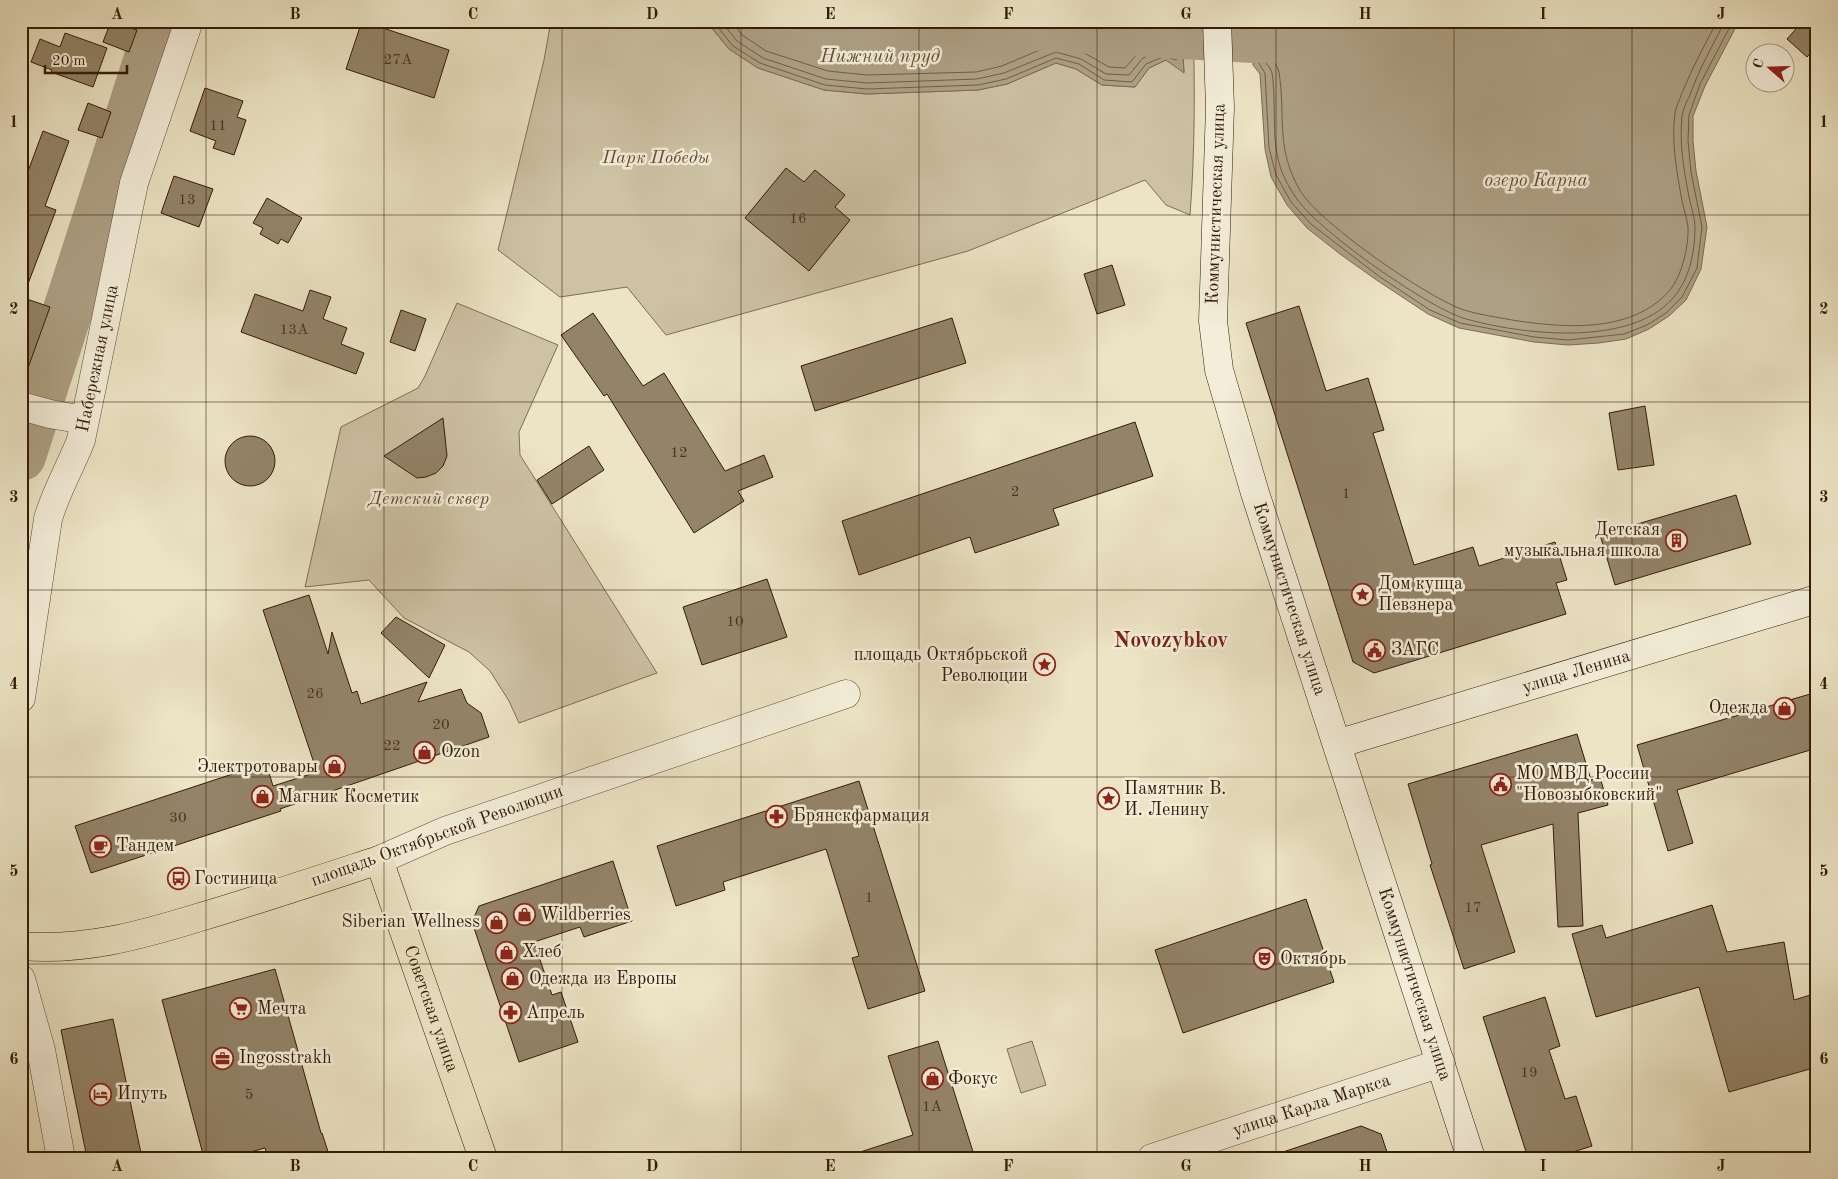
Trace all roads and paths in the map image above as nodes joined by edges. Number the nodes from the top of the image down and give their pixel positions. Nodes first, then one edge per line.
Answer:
1 (189, 21) edge
2 (1217, 21) edge
3 (21, 406) edge
4 (84, 420) junction
5 (1817, 599) edge
6 (846, 694) dead end
7 (21, 698) edge
8 (1337, 744) junction
9 (379, 860) junction
10 (21, 946) edge
11 (21, 980) edge
12 (1441, 1063) junction
13 (61, 1158) edge
14 (483, 1158) edge
15 (1152, 1158) edge
16 (1471, 1158) edge

1 - 4 street, Набережная улица
2 - 8 street, Коммунистическая улица
3 - 4 street
4 - 7 street, Набережная улица
5 - 8 street, улица Ленина
6 - 9 street, площадь Октябрьской Революции
8 - 12 street, Коммунистическая улица
9 - 10 main road, площадь Октябрьской Революции
9 - 14 main road, Советская улица
11 - 13 street
12 - 15 street, улица Карла Маркса
12 - 16 street, Коммунистическая улица

